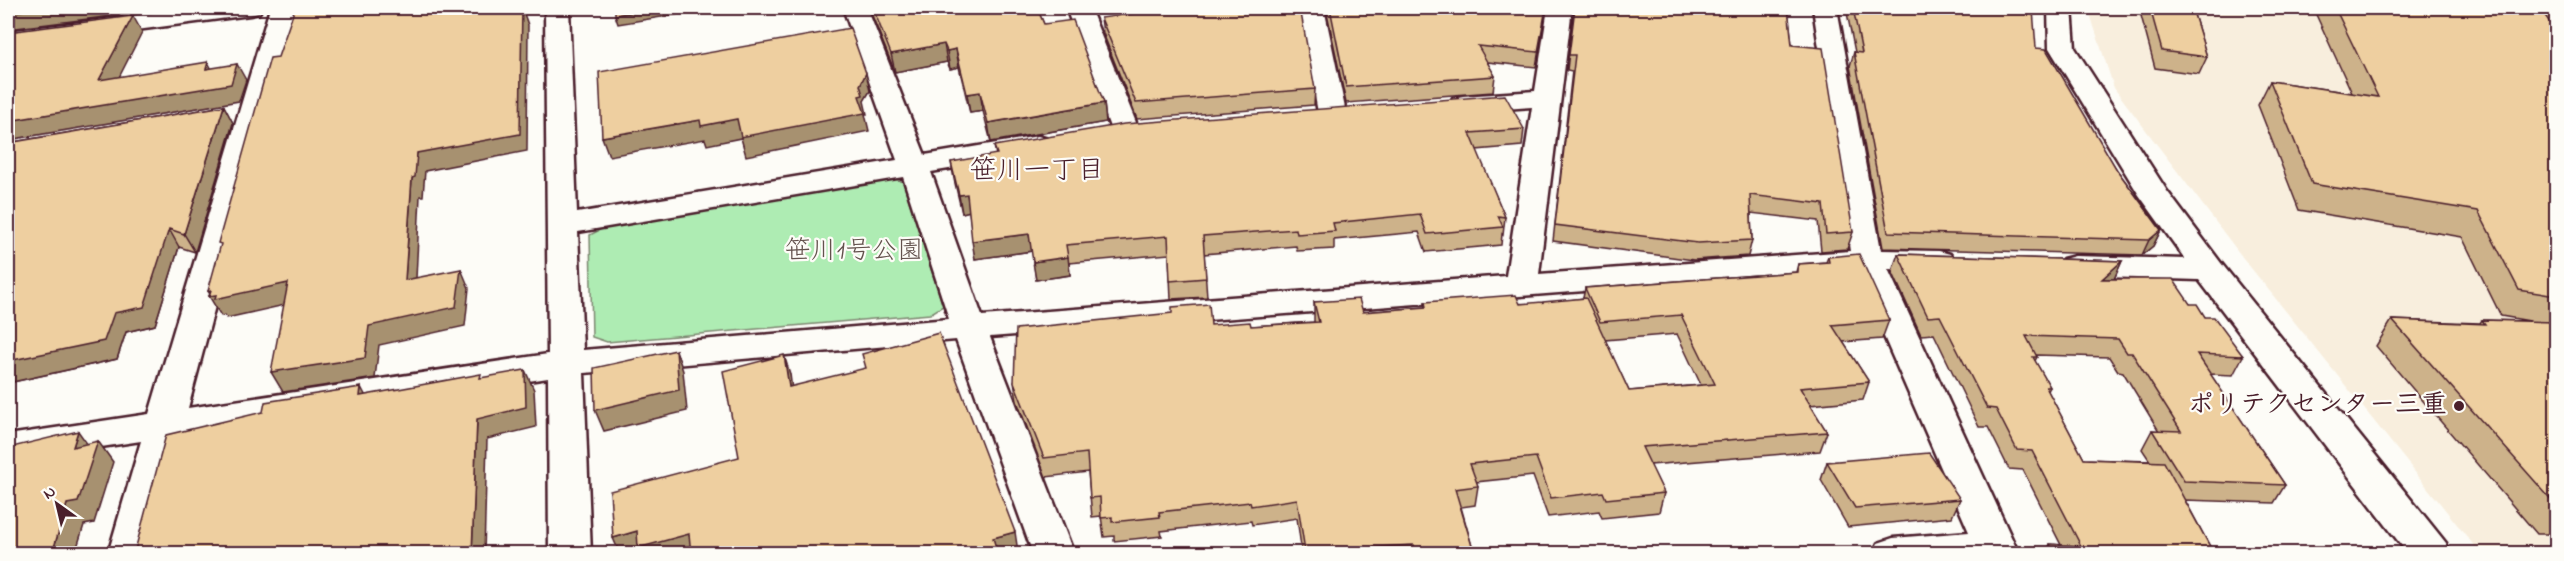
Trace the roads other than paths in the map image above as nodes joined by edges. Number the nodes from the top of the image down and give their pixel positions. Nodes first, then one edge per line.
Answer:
1 (250, 8) edge
2 (282, 8) edge
3 (557, 8) edge
4 (855, 8) edge
5 (1078, 8) edge
6 (1312, 8) edge
7 (1560, 8) edge
8 (1825, 8) edge
9 (2060, 8) edge
10 (9, 41) edge
11 (1548, 98) junction
12 (1434, 106) edge
13 (1332, 113) edge
14 (1125, 131) edge
15 (1067, 140) edge
16 (914, 165) junction
17 (563, 225) junction
18 (1867, 259) junction
19 (1973, 262) edge
20 (2044, 265) edge
21 (2209, 270) junction
22 (1521, 287) junction
23 (969, 328) junction
24 (567, 363) junction
25 (165, 423) junction
26 (8, 448) edge
27 (1997, 549) edge
28 (128, 554) edge
29 (570, 554) edge
30 (1054, 554) edge
31 (1893, 554) edge
32 (2432, 554) edge

1 - 10 street
2 - 25 street
3 - 17 street
4 - 16 street
5 - 14 street
6 - 13 street
7 - 11 street
8 - 18 street
9 - 21 street
11 - 12 street
11 - 22 street
15 - 16 street
16 - 17 street
16 - 23 street
17 - 24 street
18 - 19 street
18 - 22 street
18 - 27 street
20 - 21 street
21 - 32 street
22 - 23 street
23 - 24 street
23 - 30 street
24 - 25 street
24 - 29 street
25 - 26 street
25 - 28 street
27 - 31 street

